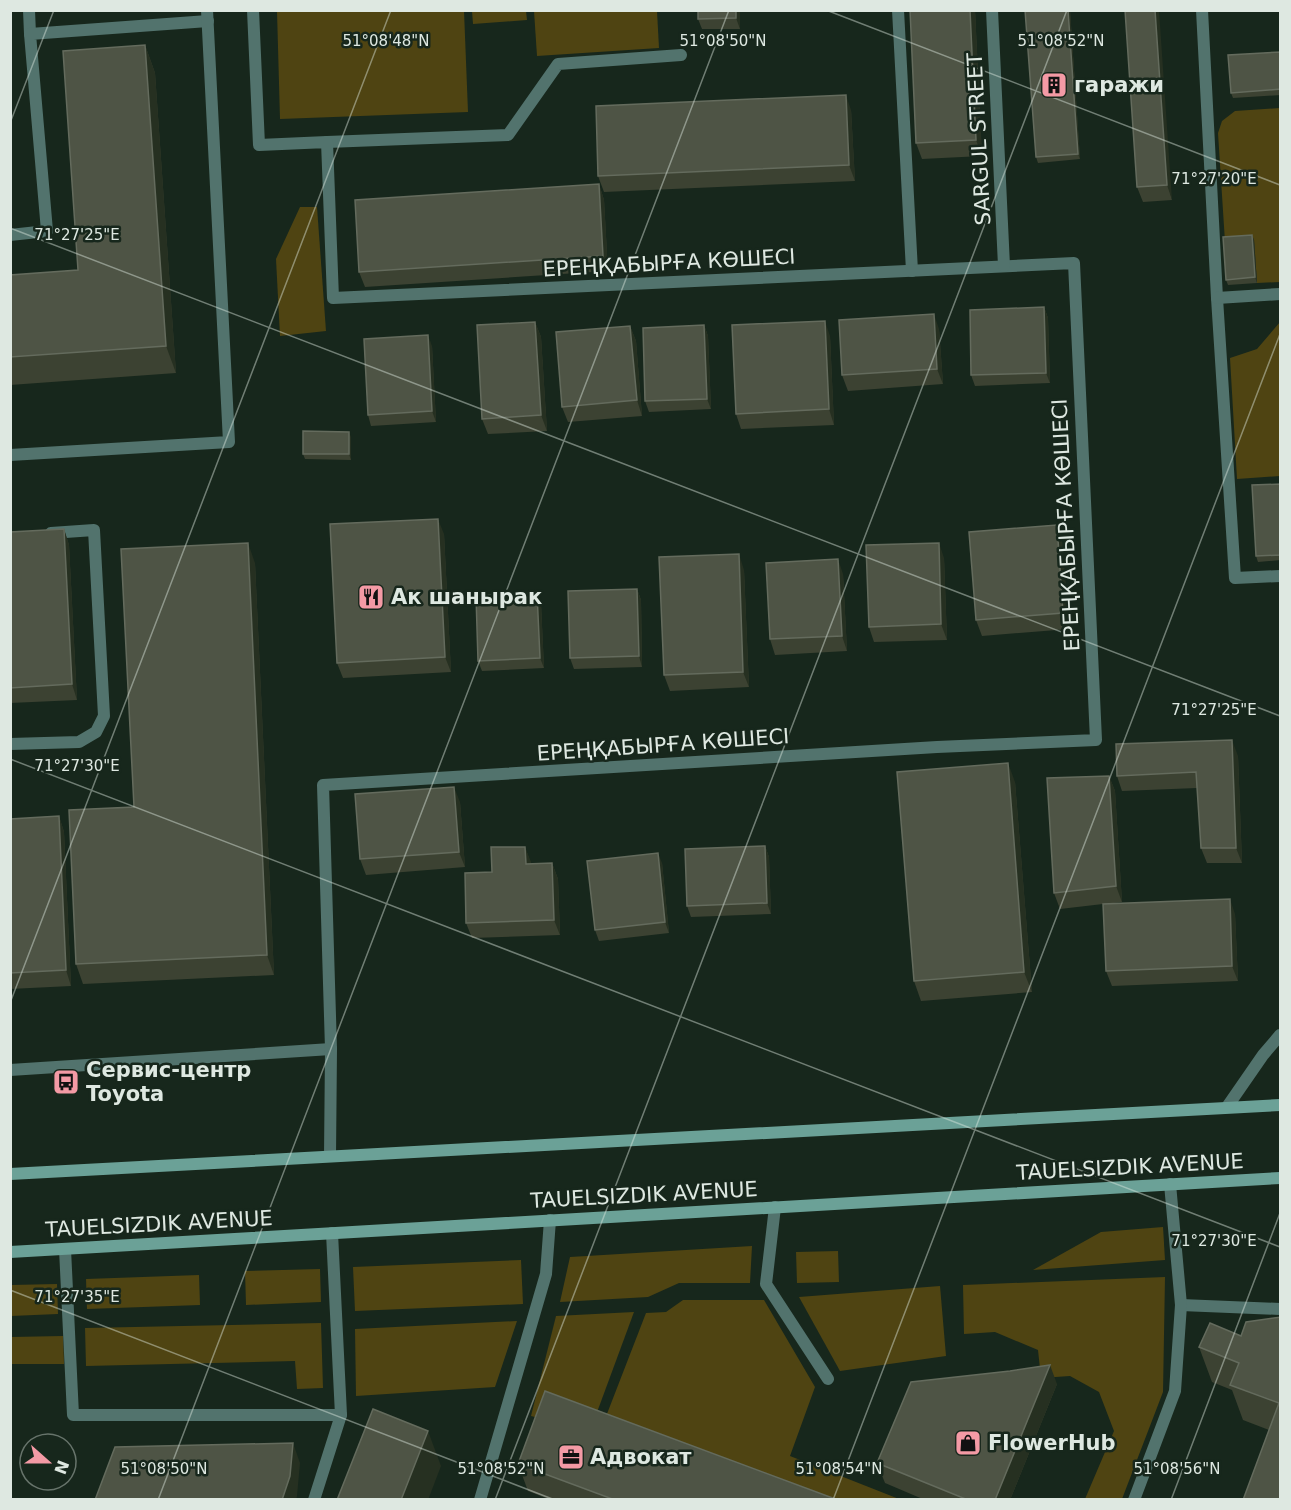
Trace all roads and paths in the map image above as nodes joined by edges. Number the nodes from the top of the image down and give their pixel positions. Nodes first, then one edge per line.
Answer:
1 (29, 10) edge
2 (253, 10) edge
3 (898, 10) edge
4 (992, 10) edge
5 (1202, 10) edge
6 (207, 16) edge
7 (30, 34) junction
8 (681, 55) dead end
9 (327, 142) junction
10 (10, 235) edge
11 (1004, 266) junction
12 (912, 271) junction
13 (1281, 294) edge
14 (1217, 298) junction
15 (10, 455) edge
16 (34, 534) edge
17 (1281, 576) edge
18 (10, 744) edge
19 (1281, 1035) edge
20 (331, 1049) junction
21 (10, 1070) edge
22 (1281, 1105) edge
23 (1227, 1107) junction
24 (330, 1156) junction
25 (10, 1174) edge
26 (1281, 1178) edge
27 (1170, 1184) junction
28 (775, 1207) junction
29 (550, 1220) junction
30 (332, 1233) junction
31 (65, 1249) junction
32 (10, 1252) edge
33 (1181, 1305) junction
34 (1281, 1309) edge
35 (828, 1379) dead end
36 (341, 1415) junction
37 (314, 1500) edge
38 (480, 1500) edge
39 (1134, 1500) edge

1 - 7 street
2 - 9 street
3 - 12 street
4 - 11 street, SARGUL STREET
5 - 14 street
6 - 7 street
6 - 15 street
7 - 10 street
8 - 9 street
9 - 12 street, ЕРЕҢҚАБЫРҒА КӨШЕСІ
11 - 12 street, ЕРЕҢҚАБЫРҒА КӨШЕСІ
11 - 20 street, ЕРЕҢҚАБЫРҒА КӨШЕСІ
13 - 14 street
14 - 17 street
16 - 18 street
19 - 23 street
20 - 21 street
20 - 24 street, ЕРЕҢҚАБЫРҒА КӨШЕСІ
22 - 23 main road
23 - 24 main road
24 - 25 main road
26 - 27 main road, TAUELSIZDIK AVENUE
27 - 28 main road, TAUELSIZDIK AVENUE
27 - 33 street
28 - 29 main road, TAUELSIZDIK AVENUE
28 - 35 street
29 - 30 main road, TAUELSIZDIK AVENUE
29 - 38 street
30 - 31 main road, TAUELSIZDIK AVENUE
30 - 36 street
31 - 32 main road, TAUELSIZDIK AVENUE
31 - 36 street
33 - 34 street
33 - 39 street
36 - 37 street

